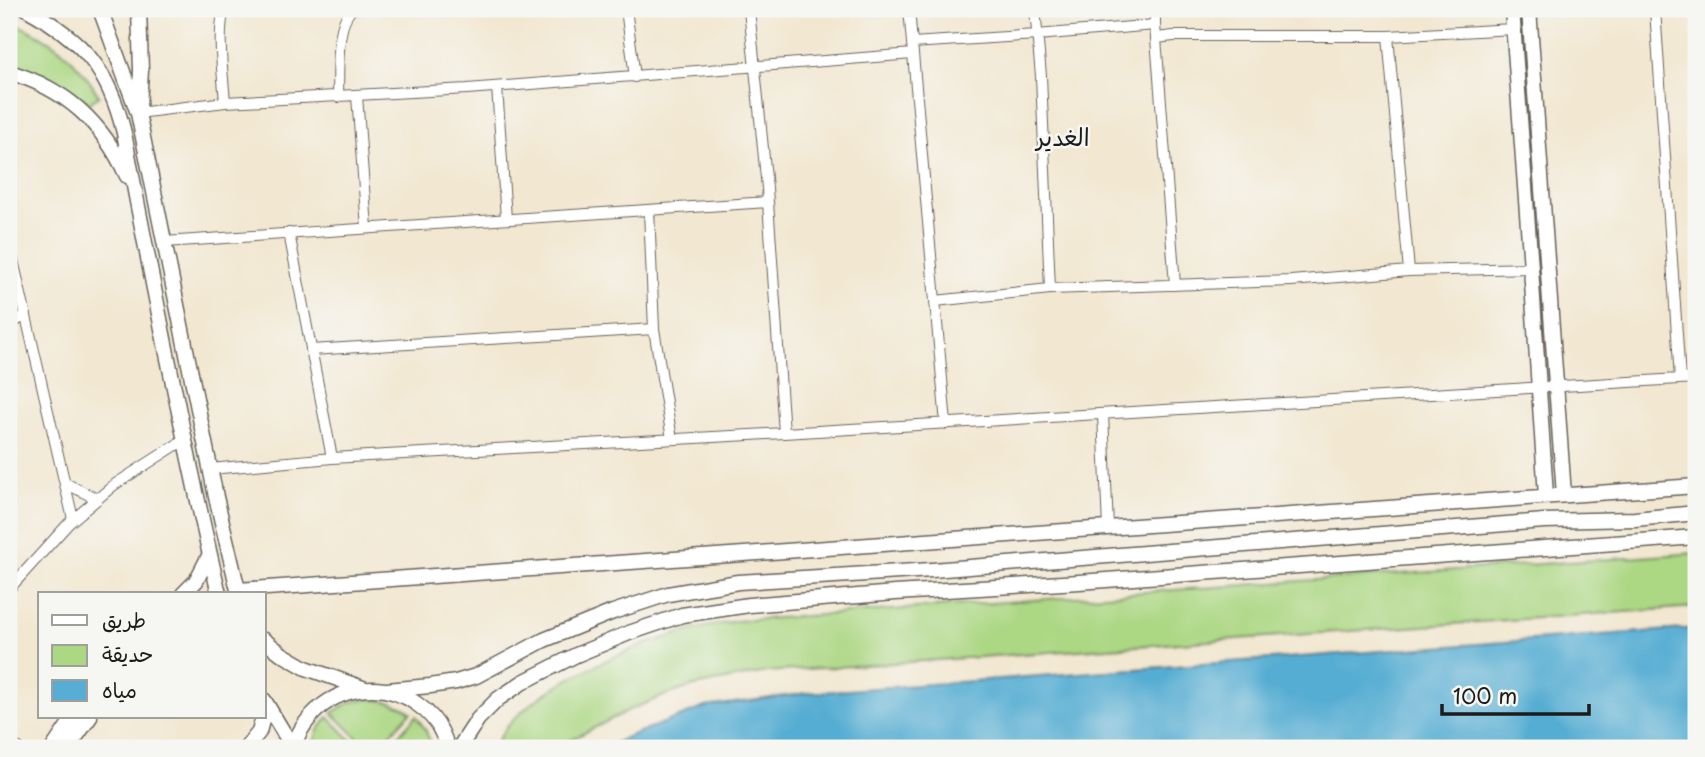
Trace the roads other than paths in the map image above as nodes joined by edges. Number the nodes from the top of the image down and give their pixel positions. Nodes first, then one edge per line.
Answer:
1 (27, 9) edge
2 (100, 9) edge
3 (139, 9) edge
4 (224, 9) edge
5 (352, 9) edge
6 (626, 9) edge
7 (749, 9) edge
8 (909, 9) edge
9 (1035, 9) edge
10 (1154, 9) edge
11 (1531, 9) edge
12 (1655, 9) edge
13 (1512, 10) edge
14 (1154, 25) junction
15 (1513, 29) junction
16 (1037, 35) junction
17 (1388, 36) junction
18 (1157, 38) junction
19 (913, 49) junction
20 (755, 68) junction
21 (9, 72) edge
22 (635, 77) junction
23 (496, 87) junction
24 (357, 96) junction
25 (338, 97) junction
26 (225, 102) junction
27 (138, 113) junction
28 (136, 194) junction
29 (768, 202) junction
30 (649, 210) junction
31 (506, 219) junction
32 (367, 228) junction
33 (289, 233) junction
34 (164, 242) junction
35 (9, 243) edge
36 (1531, 268) junction
37 (1409, 271) junction
38 (1175, 285) junction
39 (1050, 289) junction
40 (934, 301) junction
41 (26, 315) junction
42 (9, 325) edge
43 (654, 328) junction
44 (311, 350) junction
45 (1696, 378) edge
46 (1680, 379) junction
47 (1556, 387) junction
48 (1539, 388) junction
49 (1102, 414) junction
50 (946, 424) junction
51 (784, 433) junction
52 (672, 439) junction
53 (184, 440) junction
54 (332, 458) junction
55 (210, 468) junction
56 (65, 484) junction
57 (1696, 486) edge
58 (1564, 495) junction
59 (1546, 496) junction
60 (97, 499) junction
61 (1696, 513) edge
62 (73, 519) junction
63 (1108, 528) junction
64 (1696, 537) edge
65 (209, 556) junction
66 (9, 589) edge
67 (185, 592) edge
68 (218, 592) edge
69 (238, 592) edge
70 (266, 642) edge
71 (364, 689) junction
72 (387, 690) junction
73 (266, 703) edge
74 (73, 718) edge
75 (89, 718) edge
76 (263, 718) edge
77 (9, 744) edge
78 (19, 748) edge
79 (53, 748) edge
80 (68, 748) edge
81 (246, 748) edge
82 (293, 748) edge
83 (447, 748) edge
84 (459, 748) edge

1 - 28 main road
2 - 27 main road
3 - 27 main road
4 - 26 street
5 - 25 street
6 - 22 street
7 - 20 street
8 - 19 street
9 - 16 street
10 - 14 street
11 - 13 street
11 - 47 main road
12 - 46 street
13 - 15 main road
14 - 16 street
14 - 18 street
15 - 17 street
15 - 36 main road
16 - 19 street
16 - 39 street
17 - 18 street
17 - 37 street
18 - 38 street
19 - 20 street
19 - 40 street
20 - 22 street
20 - 29 street
21 - 28 main road
22 - 23 street
23 - 24 street
23 - 31 street
24 - 25 street
24 - 32 street
25 - 26 street
26 - 27 street
27 - 34 main road
28 - 53 main road
29 - 30 street
29 - 51 street
30 - 31 street
30 - 43 street
31 - 32 street
32 - 33 street
33 - 34 street
33 - 44 street
34 - 55 main road
35 - 41 street
36 - 37 street
36 - 48 main road
37 - 38 street
38 - 39 street
39 - 40 street
40 - 50 street
41 - 42 street
41 - 56 street
43 - 44 street
43 - 52 street
44 - 54 street
45 - 46 street
46 - 47 street
47 - 48 street
47 - 58 main road
48 - 49 street
48 - 59 main road
49 - 50 street
49 - 63 street
50 - 51 street
51 - 52 street
52 - 54 street
53 - 60 street
53 - 65 main road
54 - 55 street
55 - 69 main road
56 - 60 street
56 - 62 street
57 - 58 main road
58 - 59 main road
59 - 63 main road
60 - 62 street
61 - 72 main road
62 - 66 street
63 - 69 main road
64 - 84 main road
65 - 67 main road
65 - 68 main road
70 - 71 main road
71 - 72 main road
71 - 82 main road
72 - 83 main road
73 - 82 main road
74 - 79 main road
75 - 80 main road
76 - 81 main road
77 - 78 street

